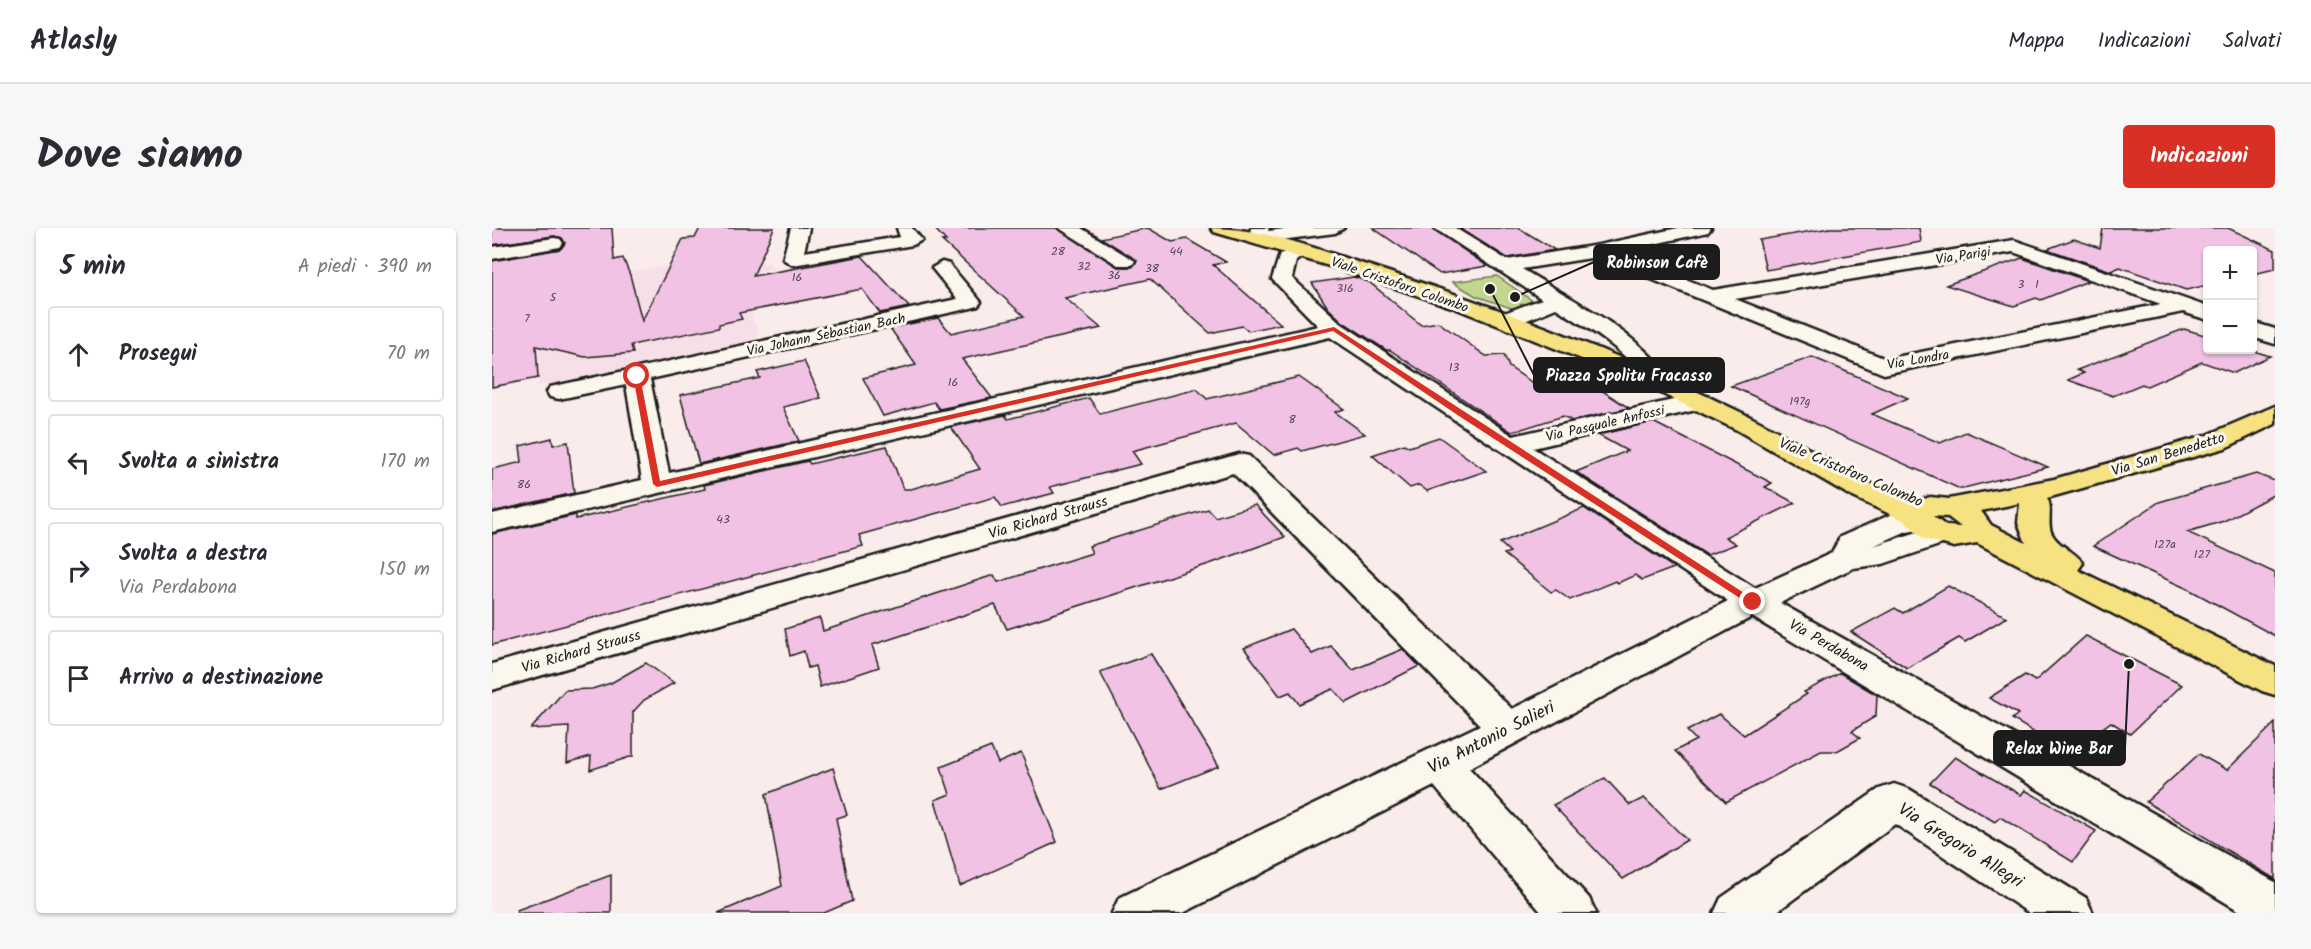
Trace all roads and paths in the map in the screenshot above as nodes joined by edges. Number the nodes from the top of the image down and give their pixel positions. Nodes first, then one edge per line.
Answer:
1 (800, 228) edge
2 (1099, 228) edge
3 (1220, 228) edge
4 (1335, 228) edge
5 (1443, 228) edge
6 (1702, 228) edge
7 (904, 230) dead end
8 (1072, 230) edge
9 (1259, 233) edge
10 (554, 243) dead end
11 (1301, 251) junction
12 (1599, 251) junction
13 (492, 253) edge
14 (1125, 261) dead end
15 (1506, 266) junction
16 (942, 268) dead end
17 (1710, 297) junction
18 (1560, 302) junction
19 (2184, 306) junction
20 (2203, 312) edge
21 (1507, 320) junction
22 (1334, 329) junction
23 (1534, 329) junction
24 (2257, 330) edge
25 (1558, 337) junction
26 (2275, 337) edge
27 (637, 376) junction
28 (1663, 385) junction
29 (559, 392) dead end
30 (1700, 402) junction
31 (2275, 414) edge
32 (1510, 445) junction
33 (657, 484) junction
34 (2046, 495) junction
35 (1946, 522) junction
36 (492, 524) edge
37 (2112, 601) junction
38 (1753, 602) junction
39 (2271, 676) edge
40 (492, 677) edge
41 (1508, 729) junction
42 (1440, 764) junction
43 (2275, 907) edge
44 (1136, 913) edge
45 (1572, 913) edge
46 (1738, 913) edge
47 (2069, 913) edge

1 - 7 street
2 - 8 street
3 - 9 main road, Viale Cristoforo Colombo
4 - 9 street
5 - 15 street
6 - 12 street
8 - 14 street
9 - 11 main road, Viale Cristoforo Colombo
10 - 13 street
11 - 21 main road, Viale Cristoforo Colombo
11 - 22 street, Via Perdabona
12 - 15 street
12 - 17 street, Via Londra
15 - 18 street
16 - 27 street, Via Johann Sebastian Bach
17 - 19 street, Via Parigi
17 - 19 street, Via Londra
18 - 21 street
18 - 23 street
18 - 25 street
18 - 28 street
19 - 20 street, Via Parigi
21 - 23 main road, Viale Cristoforo Colombo
22 - 32 street, Via Perdabona
22 - 33 street
23 - 25 main road, Viale Cristoforo Colombo
24 - 26 street
25 - 28 main road, Viale Cristoforo Colombo
27 - 29 street, Via Johann Sebastian Bach
27 - 33 street
28 - 30 main road, Viale Cristoforo Colombo
30 - 32 street, Via Pasquale Anfossi
30 - 35 main road, Viale Cristoforo Colombo
31 - 34 main road, Via San Benedetto
32 - 38 street, Via Perdabona
33 - 36 street
34 - 35 main road, Via San Benedetto
34 - 37 main road, Viale Cristoforo Colombo
35 - 37 main road, Viale Cristoforo Colombo
35 - 38 street, Via Antonio Salieri
37 - 39 main road, Viale Cristoforo Colombo
38 - 41 street, Via Antonio Salieri
38 - 43 street, Via Perdabona
40 - 41 street, Via Richard Strauss
41 - 42 street, Via Antonio Salieri
42 - 44 street, Via Antonio Salieri
42 - 45 street
46 - 47 street, Via Gregorio Allegri

